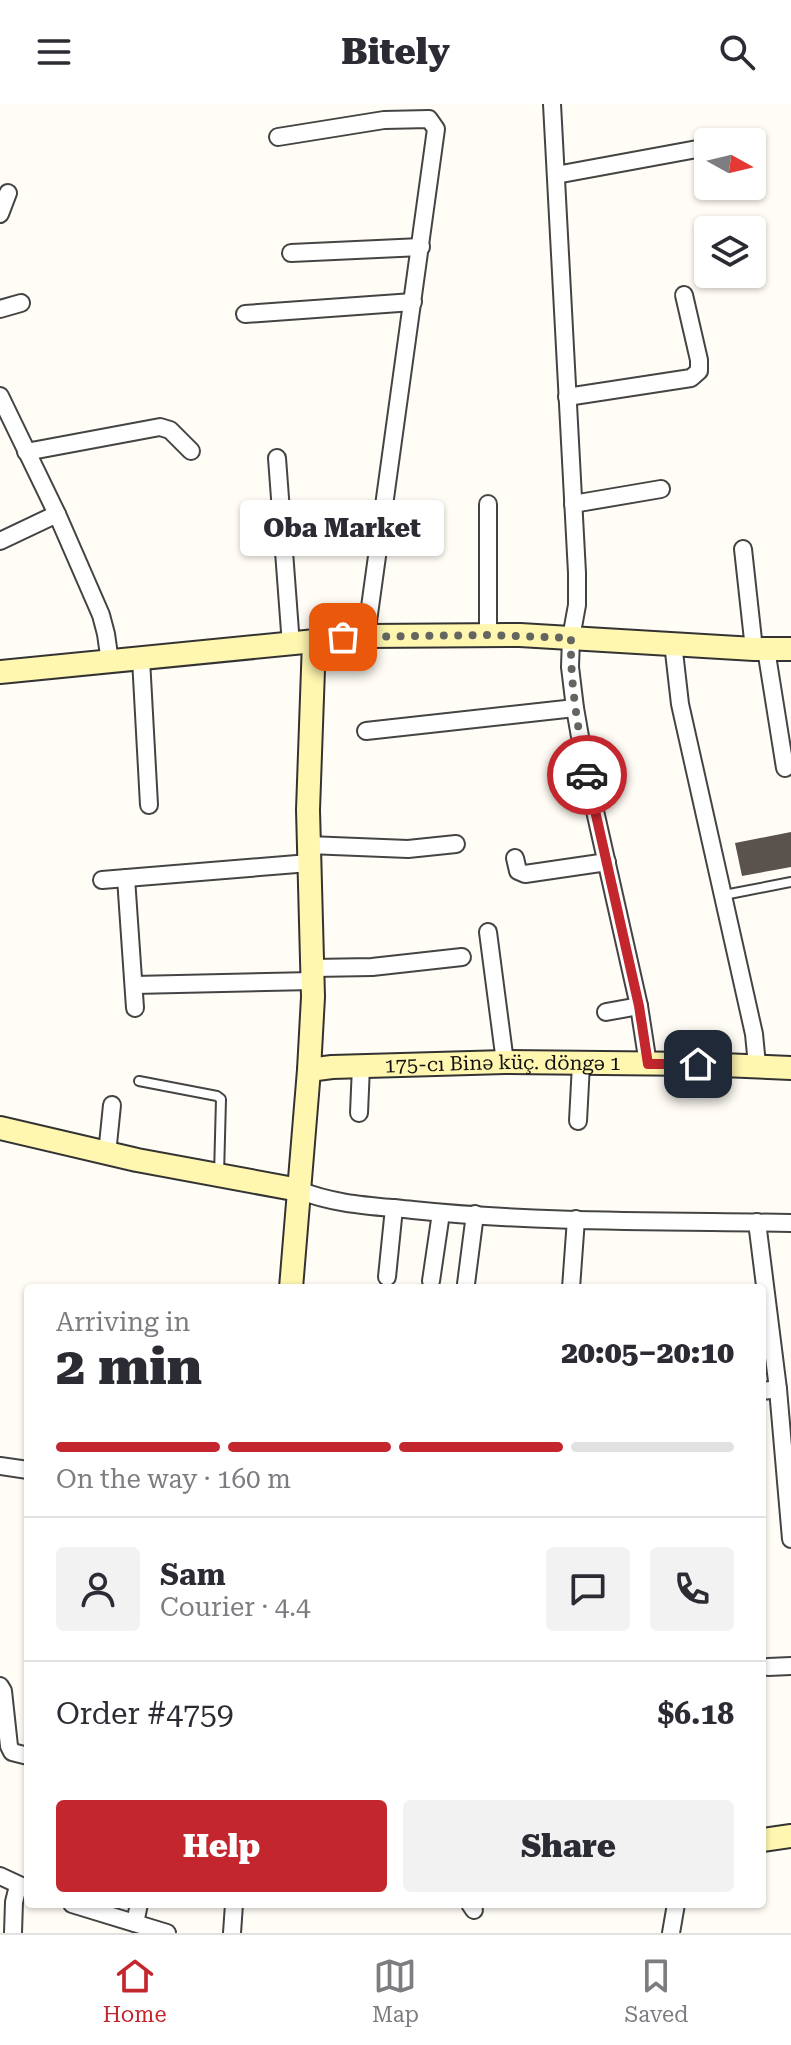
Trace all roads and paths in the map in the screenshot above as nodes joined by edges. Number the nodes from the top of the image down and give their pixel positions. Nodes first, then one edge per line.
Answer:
1 (552, 104) edge
2 (278, 137) dead end
3 (694, 150) edge
4 (556, 175) junction
5 (8, 193) dead end
6 (0, 214) edge
7 (421, 247) junction
8 (291, 253) dead end
9 (684, 295) dead end
10 (413, 302) junction
11 (21, 303) dead end
12 (0, 309) edge
13 (245, 314) dead end
14 (0, 396) edge
15 (567, 397) junction
16 (191, 451) dead end
17 (26, 452) junction
18 (277, 458) dead end
19 (661, 489) dead end
20 (488, 504) dead end
21 (573, 504) junction
22 (57, 514) junction
23 (0, 541) edge
24 (743, 549) dead end
25 (488, 635) junction
26 (366, 636) junction
27 (571, 638) junction
28 (314, 641) junction
29 (673, 643) junction
30 (291, 645) junction
31 (760, 649) junction
32 (791, 649) edge
33 (141, 659) junction
34 (110, 662) junction
35 (0, 672) edge
36 (575, 708) junction
37 (366, 731) dead end
38 (785, 768) dead end
39 (149, 805) dead end
40 (456, 844) dead end
41 (309, 854) junction
42 (515, 858) dead end
43 (607, 862) junction
44 (126, 878) junction
45 (102, 880) dead end
46 (791, 882) edge
47 (723, 895) junction
48 (488, 932) dead end
49 (462, 957) dead end
50 (313, 974) junction
51 (134, 985) junction
52 (639, 1006) junction
53 (135, 1008) dead end
54 (606, 1012) dead end
55 (505, 1062) junction
56 (581, 1064) junction
57 (648, 1064) junction
58 (757, 1065) junction
59 (361, 1066) junction
60 (791, 1068) edge
61 (309, 1070) junction
62 (139, 1081) dead end
63 (112, 1105) dead end
64 (359, 1113) dead end
65 (578, 1121) dead end
66 (0, 1128) edge
67 (107, 1154) junction
68 (219, 1176) junction
69 (299, 1190) junction
70 (394, 1208) junction
71 (441, 1213) junction
72 (475, 1214) junction
73 (576, 1219) junction
74 (757, 1222) junction
75 (791, 1223) edge
76 (387, 1277) dead end
77 (431, 1281) dead end
78 (291, 1284) edge
79 (466, 1284) dead end
80 (571, 1284) edge
81 (762, 1284) edge
82 (766, 1338) edge
83 (770, 1390) edge
84 (0, 1466) edge
85 (24, 1469) edge
86 (791, 1539) edge
87 (791, 1666) edge
88 (768, 1667) dead end
89 (0, 1686) edge
90 (24, 1755) edge
91 (791, 1836) edge
92 (766, 1839) edge
93 (0, 1876) edge
94 (23, 1888) edge
95 (85, 1908) edge
96 (138, 1908) edge
97 (234, 1908) edge
98 (675, 1908) edge
99 (135, 1923) junction
100 (13, 1933) edge
101 (167, 1933) edge
102 (232, 1933) edge
103 (671, 1933) edge

1 - 4 street
2 - 7 street
3 - 4 street
4 - 15 street
5 - 6 street
7 - 8 street
7 - 10 street
9 - 15 street
10 - 13 street
10 - 26 street
11 - 12 street
14 - 17 street
15 - 21 street
16 - 17 street
17 - 22 street
18 - 30 street
19 - 21 street
20 - 25 street
21 - 27 street
22 - 23 street
22 - 34 street
24 - 31 street
25 - 26 street
25 - 27 street
26 - 28 street
27 - 29 street
27 - 36 street
28 - 30 street
28 - 41 street
29 - 31 street
29 - 47 street
30 - 33 street
31 - 32 street
31 - 38 street
33 - 34 street
33 - 39 street
34 - 35 street
36 - 37 street
36 - 43 street
40 - 41 street
41 - 44 street
41 - 50 street
42 - 43 street
43 - 52 street
44 - 45 street
44 - 51 street
46 - 47 lane
47 - 58 street
48 - 55 street
49 - 50 street
50 - 51 street
50 - 61 street
51 - 53 street
52 - 54 street
52 - 57 street
55 - 56 street, 175-cı Binə küç. döngə 1
55 - 59 street, 175-cı Binə küç. döngə 1
56 - 57 street, 175-cı Binə küç. döngə 1
56 - 65 street
57 - 58 street, 175-cı Binə küç. döngə 1
58 - 60 street, 175-cı Binə küç. döngə 1
59 - 61 street, 175-cı Binə küç. döngə 1
59 - 64 street
61 - 69 street
62 - 68 lane
63 - 67 street
66 - 67 street
67 - 68 street
68 - 69 street
69 - 70 street
69 - 78 street
70 - 71 street
70 - 76 street
71 - 72 street
71 - 77 street
72 - 73 street
72 - 79 street
73 - 74 street
73 - 80 street
74 - 75 street
74 - 81 street
82 - 83 street
83 - 86 street
84 - 85 street
87 - 88 street
89 - 90 street
91 - 92 street
93 - 94 street
94 - 100 street
95 - 99 street
96 - 99 street
97 - 102 street
98 - 103 street
99 - 101 street

